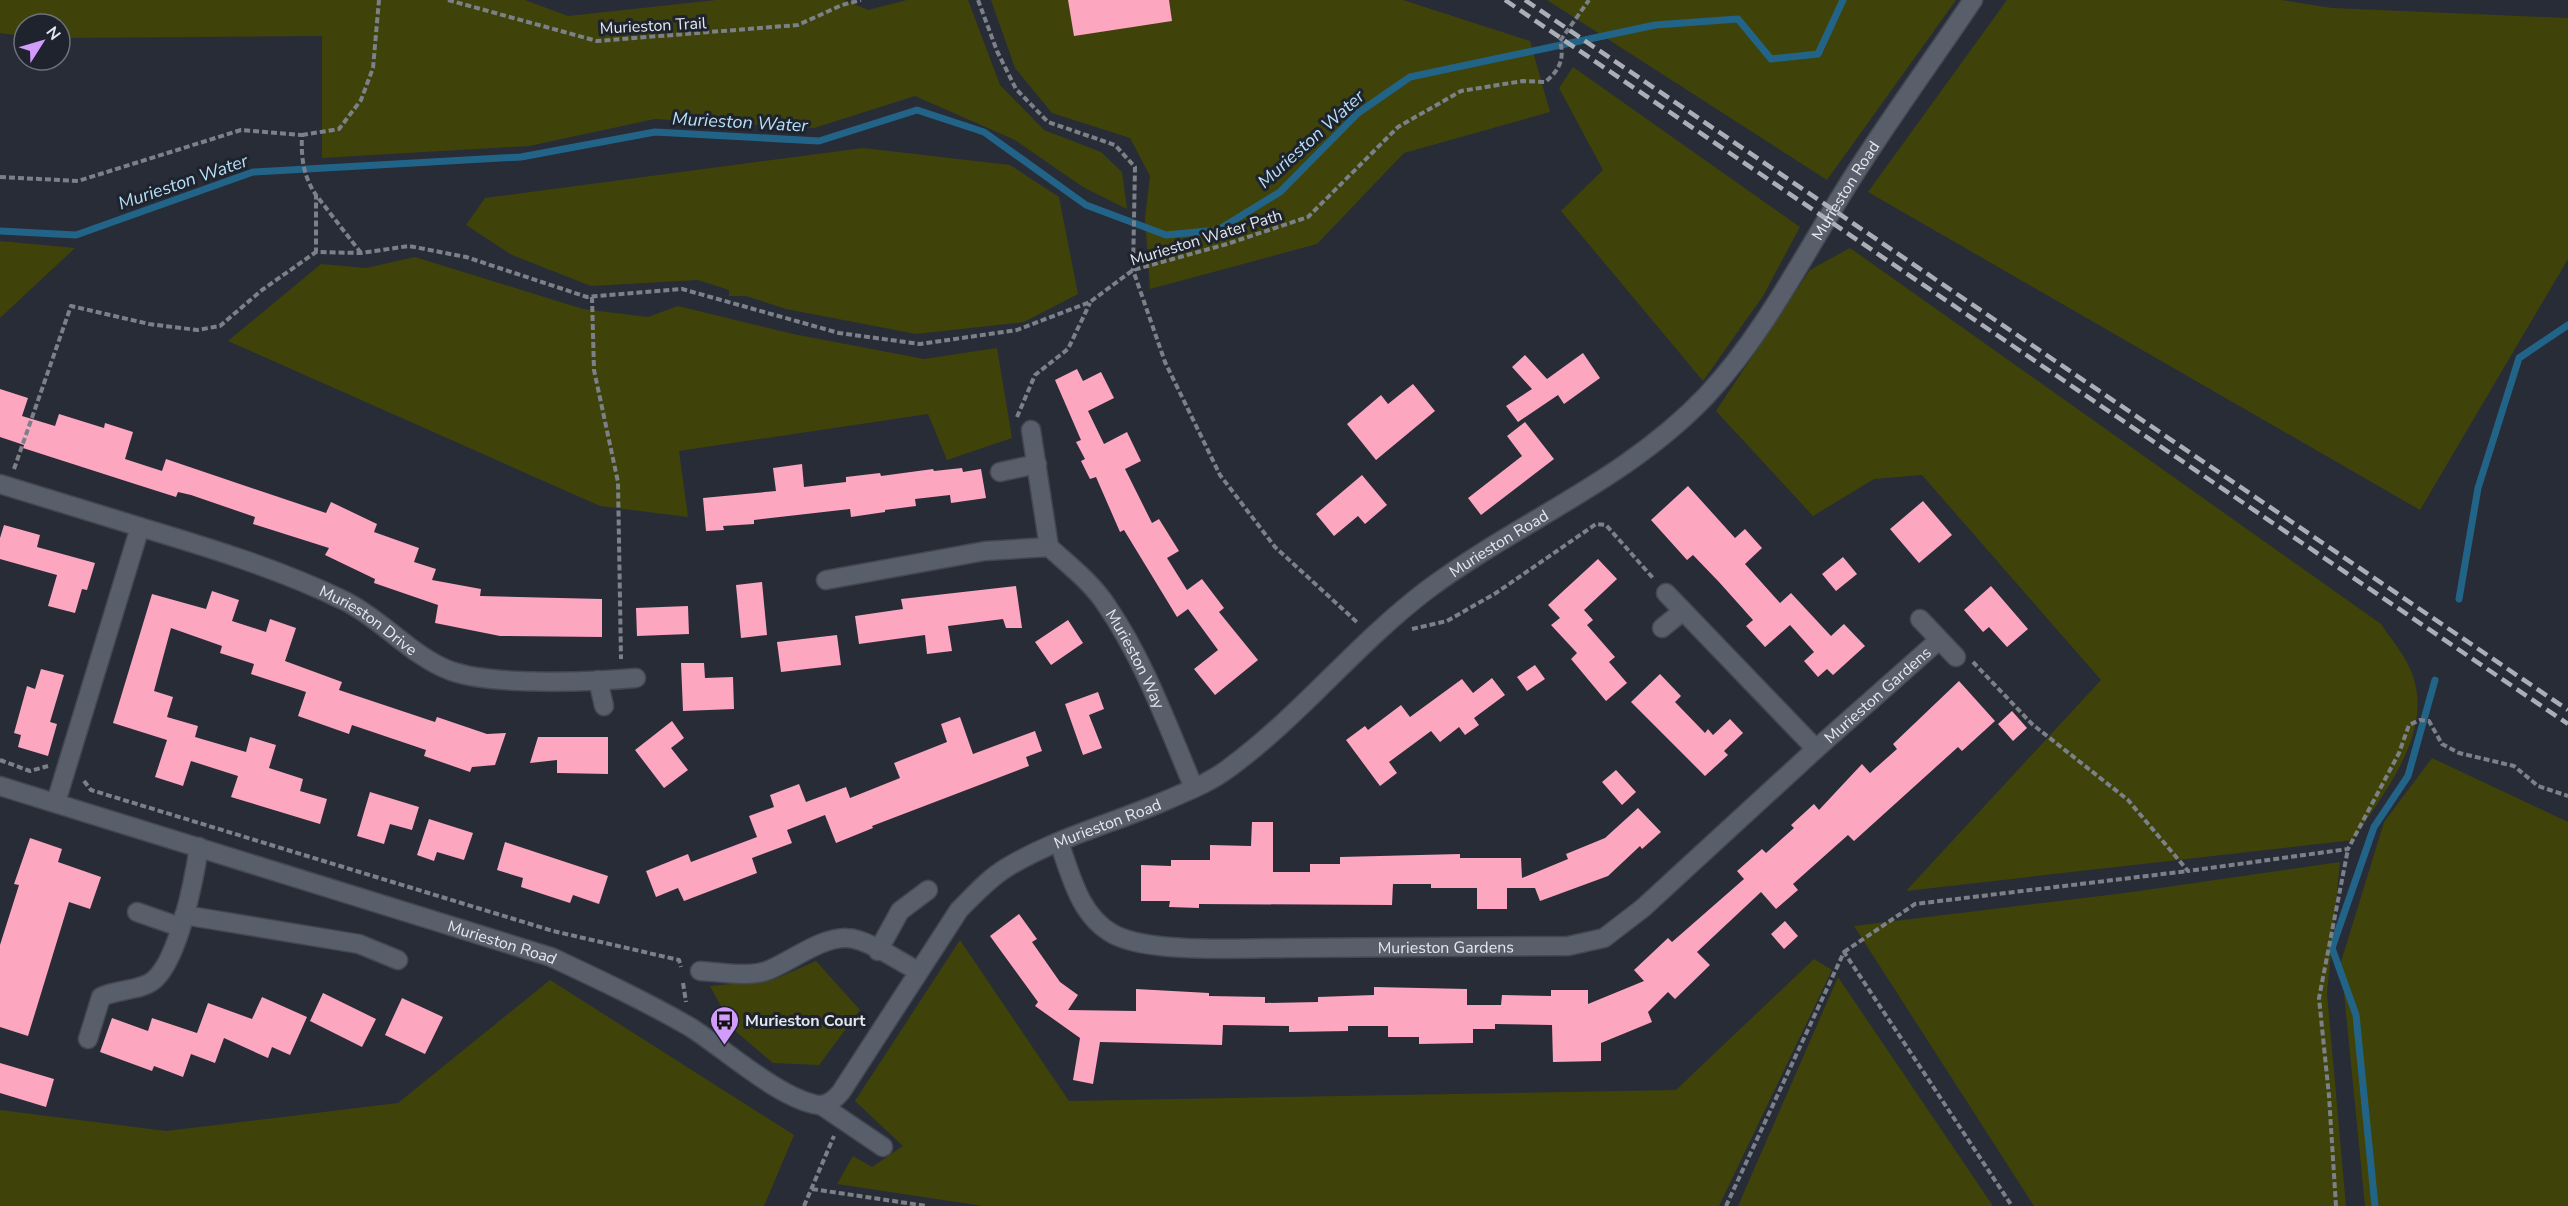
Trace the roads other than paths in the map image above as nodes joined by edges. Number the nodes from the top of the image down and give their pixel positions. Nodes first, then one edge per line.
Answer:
1 (1973, 0) edge
2 (1024, 427) road end
3 (1037, 464) junction
4 (1000, 472) dead end
5 (4, 485) edge
6 (140, 527) junction
7 (1049, 548) junction
8 (826, 580) dead end
9 (1666, 593) road end
10 (1683, 611) junction
11 (1920, 619) dead end
12 (1662, 628) dead end
13 (1939, 640) junction
14 (1956, 657) road end
15 (629, 679) road end
16 (598, 680) junction
17 (604, 706) dead end
18 (1816, 749) junction
19 (0, 786) edge
20 (1194, 788) junction
21 (56, 802) junction
22 (1059, 842) junction
23 (200, 848) junction
24 (928, 890) dead end
25 (137, 912) dead end
26 (182, 921) junction
27 (878, 951) junction
28 (398, 960) dead end
29 (700, 971) dead end
30 (918, 971) junction
31 (88, 1039) dead end
32 (821, 1105) junction
33 (883, 1147) dead end

1 - 20 street, Murieston Road
2 - 3 street
3 - 4 street
3 - 7 street
5 - 6 street, Murieston Drive
6 - 16 street, Murieston Drive
6 - 21 street
7 - 8 street
7 - 20 street, Murieston Way
9 - 10 street, Murieston Gardens
10 - 12 street
10 - 18 street, Murieston Gardens
11 - 13 street, Murieston Gardens
13 - 14 street, Murieston Gardens
13 - 18 street, Murieston Gardens
15 - 16 street, Murieston Drive
16 - 17 street
18 - 22 street, Murieston Gardens
19 - 21 street, Murieston Road
20 - 22 street, Murieston Road
21 - 23 street, Murieston Road
22 - 30 street, Murieston Road
23 - 26 street
23 - 32 street, Murieston Road
24 - 27 street
25 - 26 street
26 - 28 street
26 - 31 street
27 - 29 street
27 - 30 street
30 - 32 street, Murieston Road
32 - 33 street

